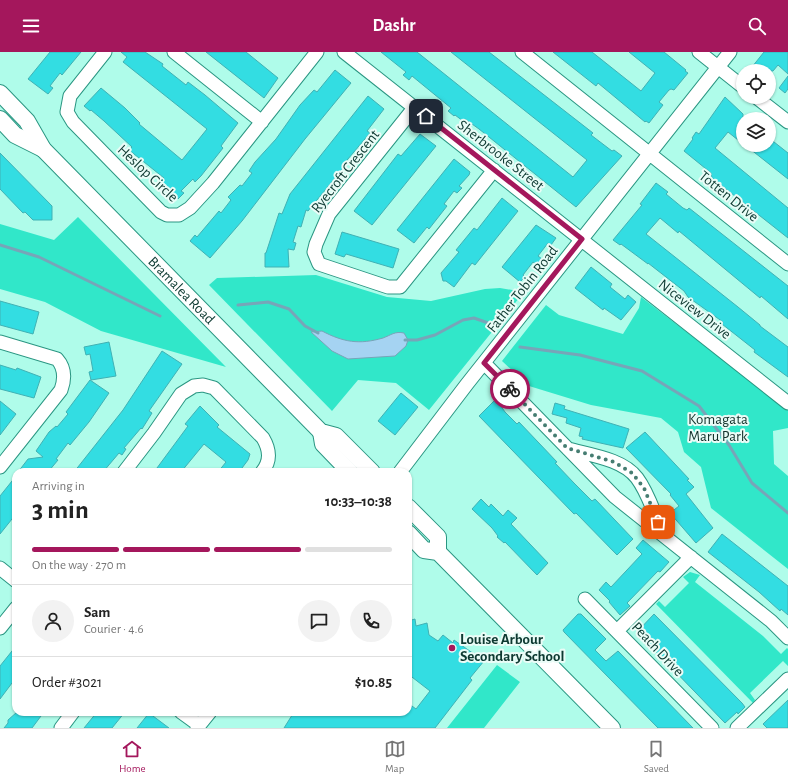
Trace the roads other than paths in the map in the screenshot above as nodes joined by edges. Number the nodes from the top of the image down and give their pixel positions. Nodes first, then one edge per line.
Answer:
1 (105, 52) edge
2 (174, 52) edge
3 (317, 52) edge
4 (344, 52) edge
5 (522, 52) edge
6 (699, 52) edge
7 (730, 52) edge
8 (718, 67) junction
9 (736, 81) edge
10 (0, 93) edge
11 (765, 104) edge
12 (414, 108) junction
13 (0, 119) edge
14 (262, 122) junction
15 (788, 122) edge
16 (42, 149) junction
17 (650, 153) junction
18 (494, 170) junction
19 (582, 239) junction
20 (788, 264) edge
21 (0, 342) edge
22 (484, 363) junction
23 (788, 403) edge
24 (321, 432) junction
25 (567, 448) junction
26 (0, 467) edge
27 (127, 468) edge
28 (265, 468) edge
29 (346, 468) edge
30 (368, 468) edge
31 (403, 468) edge
32 (412, 511) edge
33 (664, 536) junction
34 (412, 538) edge
35 (438, 552) junction
36 (691, 557) junction
37 (0, 568) edge
38 (12, 578) edge
39 (585, 599) dead end
40 (12, 613) edge
41 (0, 628) edge
42 (617, 631) junction
43 (788, 638) edge
44 (788, 679) edge
45 (70, 716) edge
46 (186, 716) edge
47 (207, 716) edge
48 (198, 727) edge
49 (61, 728) edge
50 (612, 728) edge
51 (712, 728) edge
52 (737, 728) edge

1 - 14 street, Heslop Circle
2 - 14 street
3 - 14 street, Heslop Circle
4 - 12 street, Sherbrooke Street
5 - 17 street, Totten Drive
6 - 8 street
7 - 8 street, Father Tobin Road
8 - 9 street
8 - 17 street, Father Tobin Road
10 - 16 main road, Bramalea Road
11 - 15 street
12 - 18 street, Sherbrooke Street
12 - 18 street, Ryecroft Crescent
13 - 16 main road, Bramalea Road
16 - 24 main road, Bramalea Road
17 - 19 street, Father Tobin Road
17 - 20 street, Totten Drive
18 - 19 street, Sherbrooke Street
19 - 22 street, Father Tobin Road
19 - 23 street, Niceview Drive
21 - 26 street
22 - 25 street
22 - 31 street, Father Tobin Road
24 - 29 main road, Bramalea Road
24 - 30 main road, Bramalea Road
25 - 33 street
25 - 33 street
27 - 28 street
32 - 35 main road
33 - 36 street
34 - 35 main road
35 - 50 main road
36 - 42 street, Peach Drive
36 - 43 street
37 - 38 street
39 - 42 street
40 - 41 street
42 - 51 street, Peach Drive
44 - 52 street
45 - 49 street
46 - 48 street
47 - 48 street

